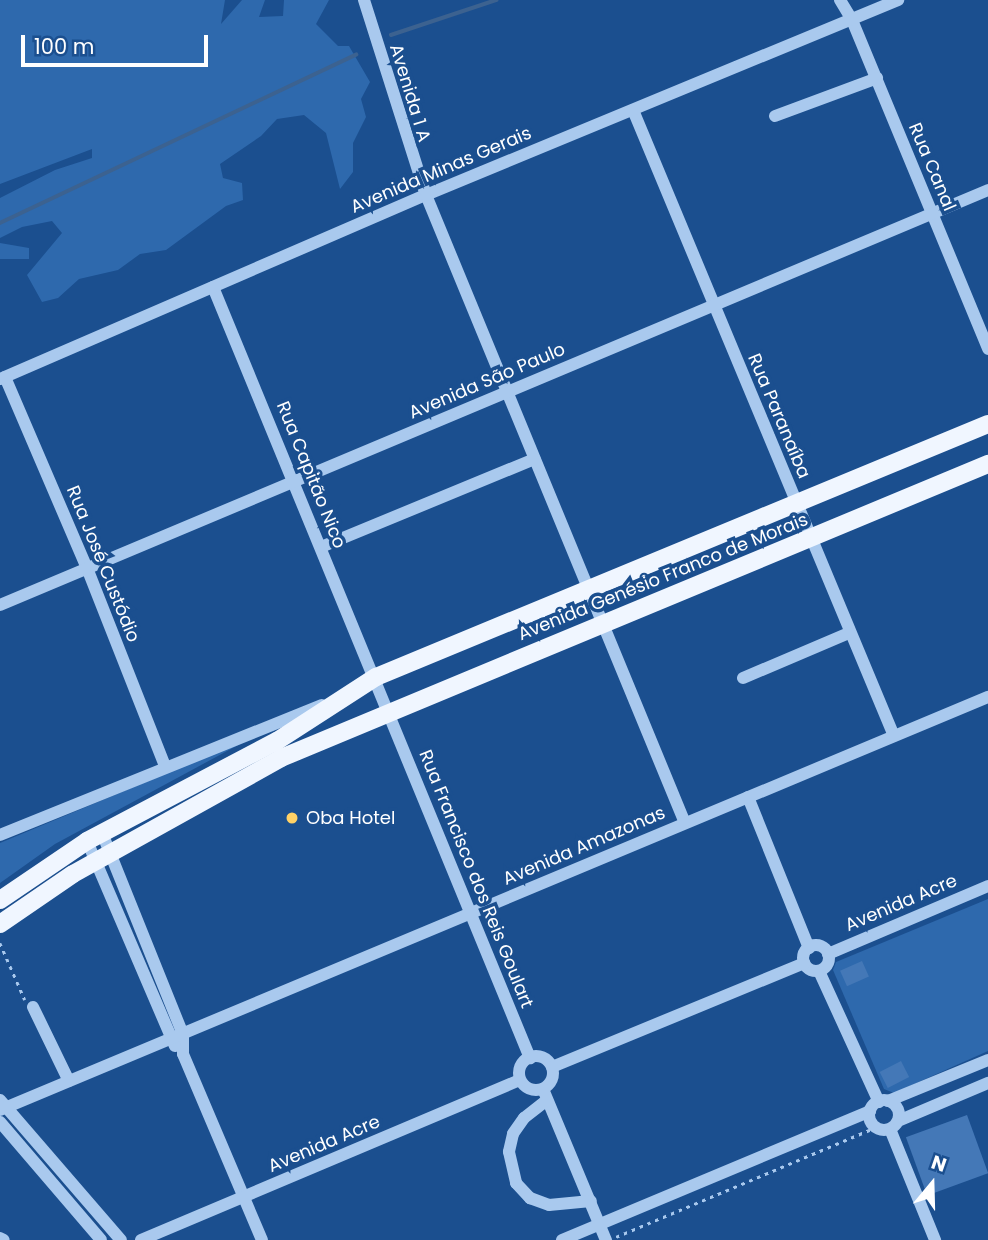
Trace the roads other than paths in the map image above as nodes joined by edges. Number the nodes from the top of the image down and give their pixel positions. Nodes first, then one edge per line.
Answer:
1 (364, 0) edge
2 (839, 0) edge
3 (898, 0) edge
4 (852, 20) junction
5 (877, 78) junction
6 (633, 110) junction
7 (775, 116) dead end
8 (988, 190) edge
9 (426, 195) junction
10 (933, 213) junction
11 (213, 287) junction
12 (714, 304) junction
13 (988, 349) edge
14 (2, 378) edge
15 (507, 392) junction
16 (988, 424) edge
17 (535, 459) junction
18 (988, 464) edge
19 (296, 480) junction
20 (797, 503) junction
21 (810, 540) junction
22 (321, 547) junction
23 (88, 568) junction
24 (590, 591) junction
25 (0, 604) edge
26 (604, 623) junction
27 (849, 633) junction
28 (376, 677) junction
29 (743, 678) dead end
30 (988, 697) edge
31 (339, 698) junction
32 (390, 713) junction
33 (894, 736) junction
34 (164, 766) junction
35 (748, 797) junction
36 (685, 823) junction
37 (0, 835) edge
38 (95, 837) junction
39 (103, 856) junction
40 (988, 886) edge
41 (0, 900) edge
42 (471, 912) junction
43 (0, 924) edge
44 (809, 948) junction
45 (828, 954) junction
46 (804, 963) junction
47 (819, 971) junction
48 (33, 1007) road end
49 (183, 1034) junction
50 (169, 1041) junction
51 (183, 1054) junction
52 (530, 1058) junction
53 (988, 1060) edge
54 (552, 1067) junction
55 (520, 1080) junction
56 (69, 1081) junction
57 (988, 1083) edge
58 (545, 1094) junction
59 (879, 1105) junction
60 (2, 1106) edge
61 (0, 1122) edge
62 (894, 1125) junction
63 (245, 1197) junction
64 (591, 1201) junction
65 (600, 1224) junction
66 (101, 1240) edge
67 (121, 1240) edge
68 (141, 1240) edge
69 (262, 1240) edge
70 (562, 1240) edge
71 (608, 1240) edge
72 (935, 1240) edge

1 - 9 street, Avenida 1 A
2 - 4 street, Rua Canal
3 - 4 street, Avenida Minas Gerais
4 - 5 street, Rua Canal
4 - 6 street, Avenida Minas Gerais
5 - 7 street
5 - 10 street, Rua Canal
6 - 9 street, Avenida Minas Gerais
6 - 12 street, Rua Paranaíba
8 - 10 street, Avenida São Paulo
9 - 11 street, Avenida Minas Gerais
9 - 15 street, Avenida 1 A
10 - 12 street, Avenida São Paulo
10 - 13 street, Rua Canal
11 - 14 street, Avenida Minas Gerais
11 - 19 street, Rua Capitão Nico
12 - 15 street, Avenida São Paulo
12 - 20 street, Rua Paranaíba
14 - 23 street, Rua José Custódio
15 - 17 street, Avenida 1 A
15 - 19 street, Avenida São Paulo
16 - 20 main road, Avenida Genésio Franco de Morais
17 - 22 street
17 - 24 street, Avenida 1 A
18 - 21 main road, Avenida Genésio Franco de Morais
19 - 22 street, Rua Capitão Nico
19 - 23 street, Avenida São Paulo
20 - 21 street, Rua Paranaíba
20 - 24 main road, Avenida Genésio Franco de Morais
21 - 26 main road, Avenida Genésio Franco de Morais
21 - 27 street, Rua Paranaíba
22 - 28 street, Rua Capitão Nico
23 - 25 street, Avenida São Paulo
23 - 34 street, Rua José Custódio
24 - 26 street, Avenida 1 A
24 - 28 main road, Avenida Genésio Franco de Morais
26 - 32 main road, Avenida Genésio Franco de Morais
26 - 36 street, Avenida 1 A
27 - 29 street
27 - 33 street, Rua Paranaíba
28 - 31 main road, Avenida Genésio Franco de Morais
28 - 32 street
30 - 33 street, Avenida Amazonas
31 - 34 street, Avenida Genésio Franco de Morais
31 - 38 main road
32 - 39 main road, Avenida Genésio Franco de Morais
32 - 42 street, Rua Francisco dos Reis Goulart
33 - 35 street, Avenida Amazonas
34 - 37 street, Avenida Genésio Franco de Morais
35 - 36 street, Avenida Amazonas
35 - 44 street
36 - 42 street, Avenida Amazonas
38 - 39 street
38 - 41 main road
39 - 43 main road, Avenida Genésio Franco de Morais
39 - 49 street
39 - 50 street
40 - 45 street, Avenida Acre
42 - 49 street, Avenida Amazonas
42 - 52 street, Rua Francisco dos Reis Goulart
44 - 45 street
44 - 46 street
45 - 47 street
46 - 47 street
46 - 54 street
47 - 59 street
48 - 56 street
49 - 50 street, Avenida Amazonas
49 - 51 street
50 - 51 street
50 - 56 street, Avenida Amazonas
51 - 63 street
52 - 54 street
52 - 55 street
53 - 59 street
54 - 58 street
55 - 58 street
55 - 63 street, Avenida Acre
56 - 60 street, Avenida Amazonas
57 - 62 street
58 - 64 street
58 - 64 street
59 - 62 street
59 - 62 street
59 - 65 street
60 - 67 street
61 - 66 street
62 - 72 street
63 - 68 street, Avenida Acre
63 - 69 street
64 - 65 street
65 - 70 street
65 - 71 street

